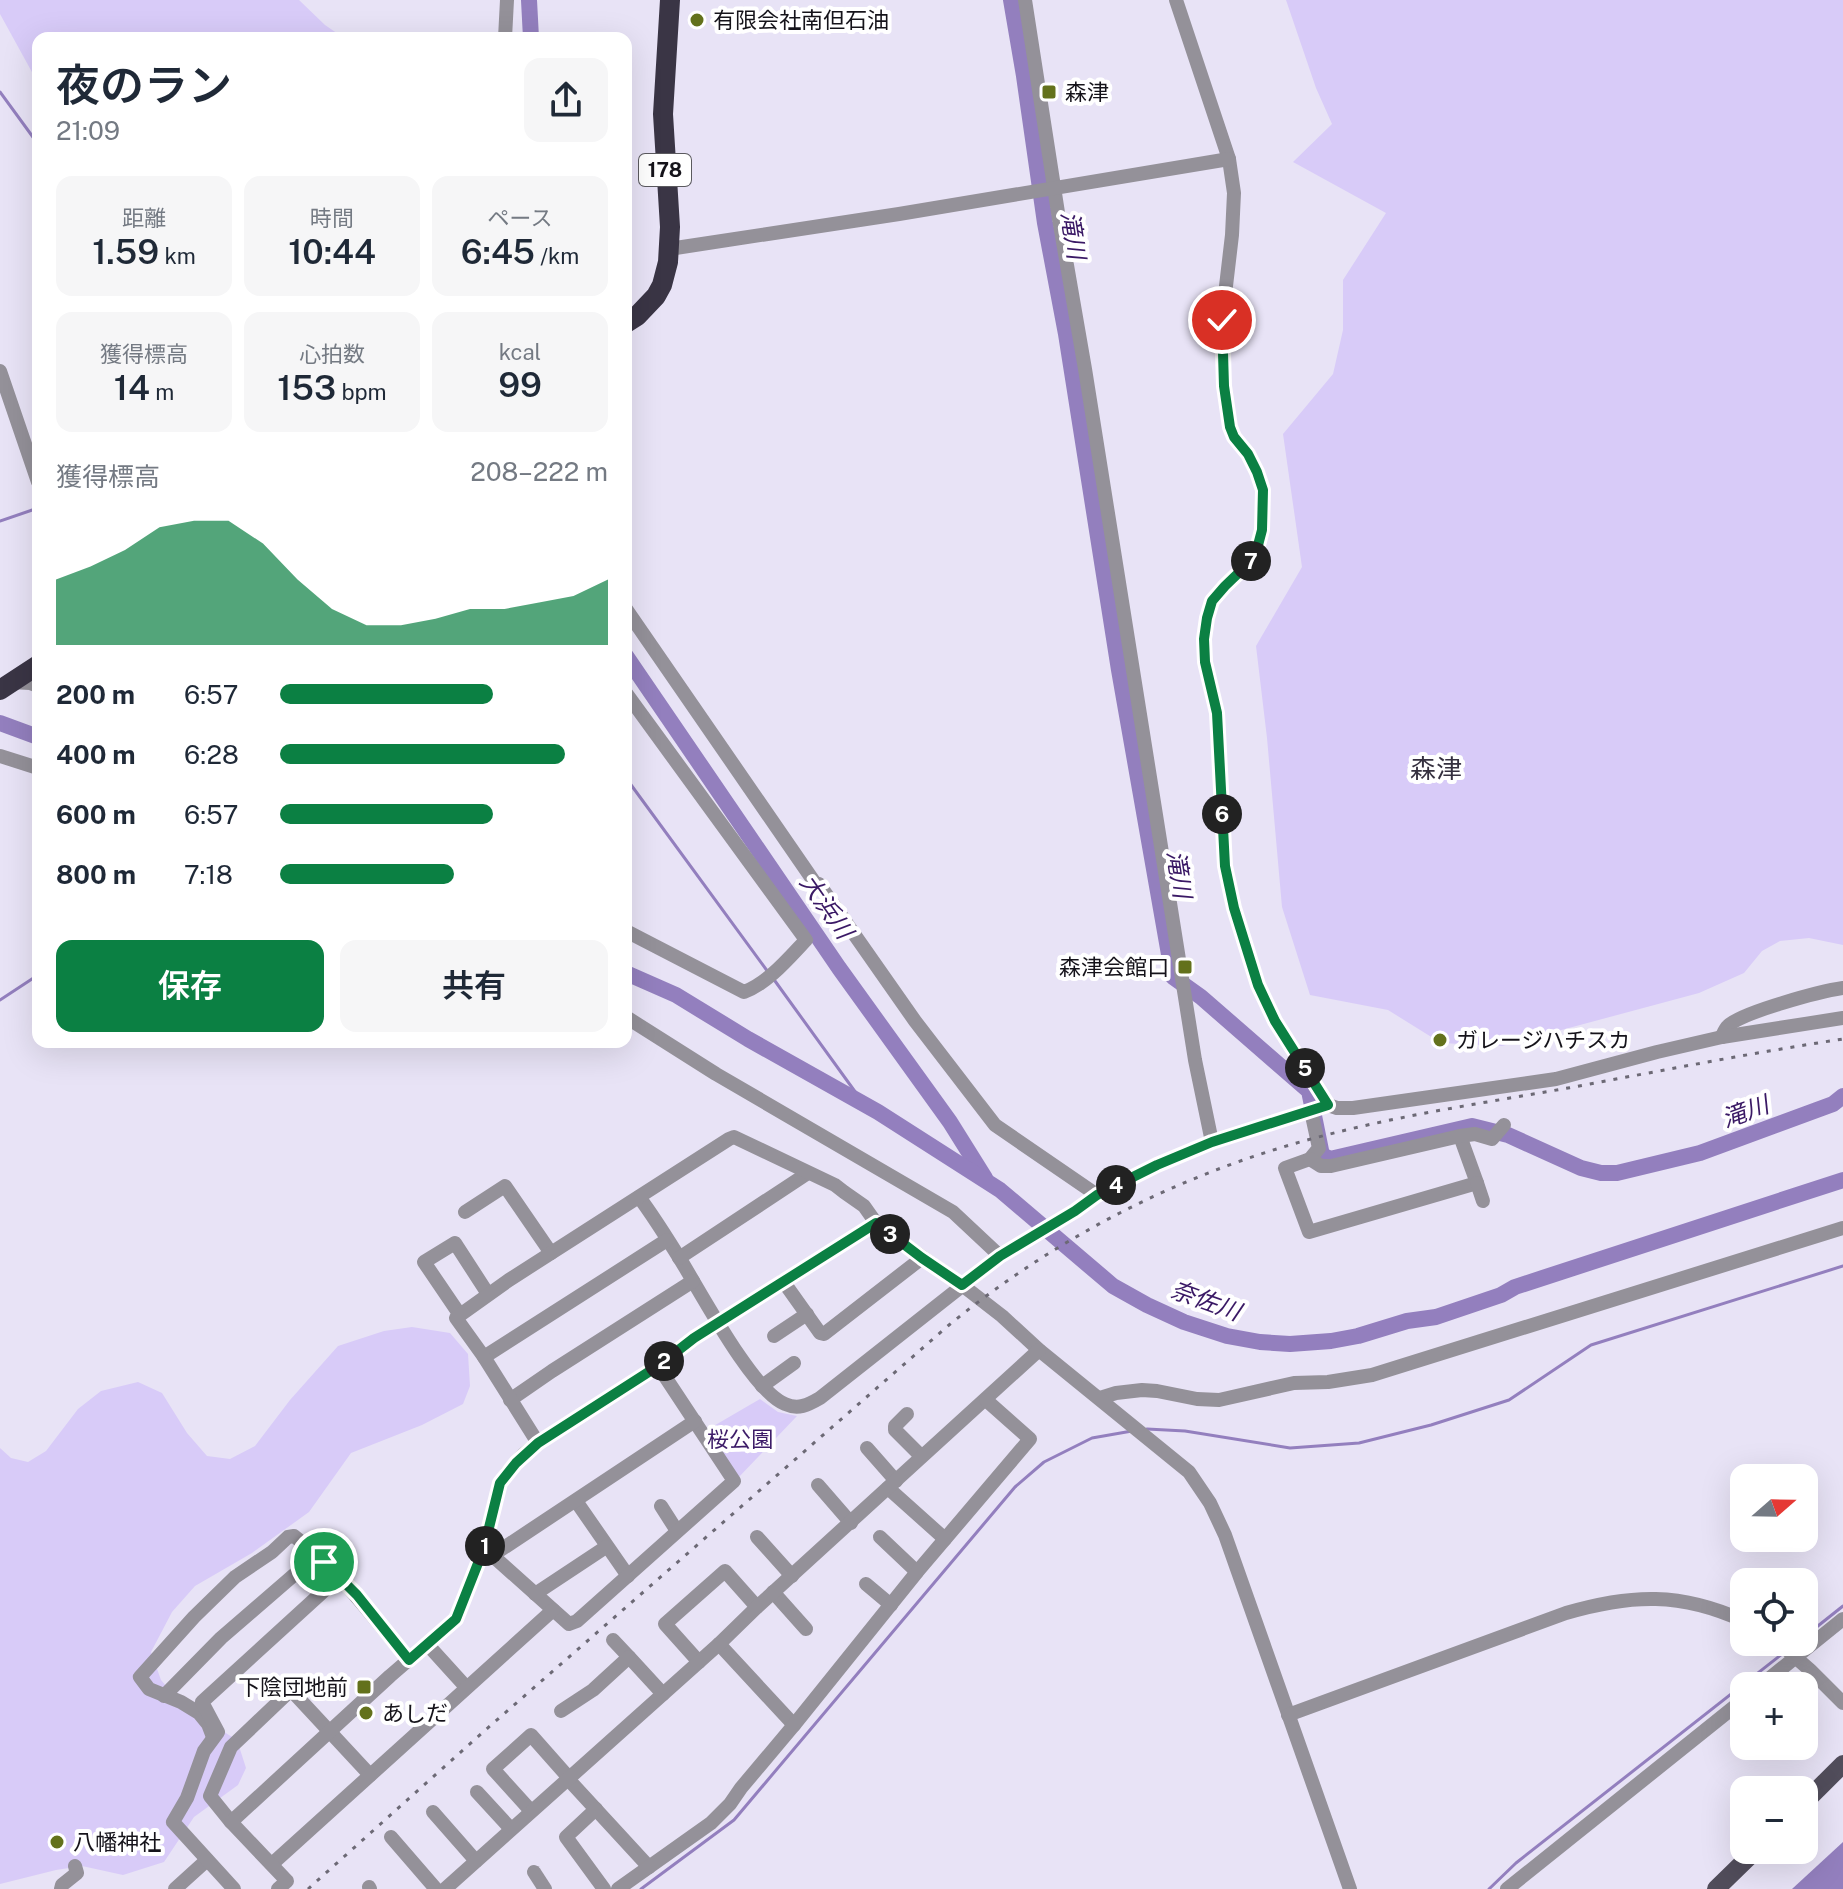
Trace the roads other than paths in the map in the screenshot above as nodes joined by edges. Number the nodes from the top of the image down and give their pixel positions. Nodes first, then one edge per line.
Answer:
1 (507, 0) edge
2 (670, 0) edge
3 (1025, 0) edge
4 (1176, 0) edge
5 (505, 32) edge
6 (1229, 159) junction
7 (1054, 187) junction
8 (669, 249) junction
9 (632, 319) edge
10 (0, 371) edge
11 (32, 464) edge
12 (632, 618) edge
13 (32, 668) edge
14 (4, 684) edge
15 (32, 684) edge
16 (632, 701) edge
17 (0, 756) edge
18 (32, 766) edge
19 (632, 934) edge
20 (1843, 988) edge
21 (1780, 1005) junction
22 (1843, 1018) edge
23 (632, 1021) edge
24 (1784, 1027) junction
25 (1722, 1037) junction
26 (1328, 1105) junction
27 (1311, 1111) junction
28 (1504, 1125) dead end
29 (1460, 1136) junction
30 (1212, 1142) junction
31 (1310, 1159) junction
32 (808, 1173) junction
33 (1477, 1183) junction
34 (1097, 1195) junction
35 (639, 1197) junction
36 (1483, 1201) dead end
37 (465, 1212) dead end
38 (876, 1223) junction
39 (1843, 1228) edge
40 (667, 1240) junction
41 (551, 1253) junction
42 (1000, 1256) junction
43 (679, 1258) junction
44 (922, 1258) junction
45 (693, 1281) junction
46 (783, 1281) junction
47 (962, 1285) junction
48 (488, 1294) junction
49 (807, 1314) junction
50 (460, 1315) junction
51 (719, 1323) junction
52 (774, 1336) dead end
53 (1039, 1350) junction
54 (484, 1357) junction
55 (794, 1363) dead end
56 (658, 1366) junction
57 (762, 1386) junction
58 (510, 1400) junction
59 (986, 1400) junction
60 (1105, 1402) junction
61 (907, 1414) dead end
62 (695, 1421) junction
63 (538, 1443) junction
64 (867, 1448) dead end
65 (921, 1456) junction
66 (818, 1485) dead end
67 (892, 1485) junction
68 (576, 1501) junction
69 (661, 1506) dead end
70 (851, 1523) junction
71 (677, 1531) junction
72 (757, 1537) dead end
73 (880, 1537) dead end
74 (945, 1539) junction
75 (606, 1547) junction
76 (489, 1552) junction
77 (317, 1555) junction
78 (917, 1572) junction
79 (628, 1576) junction
80 (792, 1576) junction
81 (339, 1577) junction
82 (866, 1584) dead end
83 (773, 1592) junction
84 (535, 1594) junction
85 (891, 1605) junction
86 (757, 1607) junction
87 (553, 1610) junction
88 (1730, 1615) edge
89 (1843, 1619) edge
90 (806, 1629) dead end
91 (613, 1640) dead end
92 (427, 1644) junction
93 (719, 1644) junction
94 (1794, 1656) edge
95 (629, 1657) junction
96 (409, 1660) junction
97 (699, 1662) junction
98 (1777, 1672) edge
99 (466, 1687) junction
100 (663, 1694) junction
101 (164, 1696) junction
102 (1843, 1703) edge
103 (1730, 1710) edge
104 (561, 1711) dead end
105 (1288, 1715) junction
106 (794, 1725) junction
107 (329, 1731) junction
108 (213, 1737) junction
109 (1843, 1764) edge
110 (370, 1775) junction
111 (568, 1778) junction
112 (1818, 1789) edge
113 (477, 1792) dead end
114 (596, 1809) junction
115 (531, 1811) junction
116 (433, 1812) dead end
117 (231, 1822) junction
118 (511, 1829) junction
119 (391, 1837) dead end
120 (207, 1860) junction
121 (476, 1861) junction
122 (272, 1864) junction
123 (1742, 1864) edge
124 (75, 1866) dead end
125 (649, 1867) junction
126 (534, 1872) dead end
127 (61, 1889) edge
128 (175, 1889) edge
129 (234, 1889) edge
130 (278, 1889) edge
131 (436, 1889) edge
132 (445, 1889) edge
133 (545, 1889) edge
134 (604, 1889) edge
135 (618, 1889) edge
136 (1350, 1889) edge
137 (1507, 1889) edge
138 (1716, 1889) edge

1 - 5 street
2 - 8 highway, 178
3 - 7 street
4 - 6 street
6 - 7 street
6 - 26 street
7 - 8 street
7 - 30 street
8 - 9 highway, 178
10 - 11 street
12 - 34 street
13 - 14 highway
14 - 15 street
16 - 19 street
17 - 18 street
20 - 21 street
21 - 24 street
21 - 25 street
22 - 24 street
23 - 42 street
24 - 25 street
25 - 26 street
26 - 27 street
27 - 30 street
27 - 31 street
28 - 29 street
29 - 31 street
29 - 33 street
30 - 34 street
31 - 33 street
32 - 35 street
32 - 38 street
32 - 43 street
33 - 36 street
34 - 42 street
35 - 40 street
35 - 41 street
37 - 41 street
38 - 44 street
38 - 46 street
39 - 60 street
40 - 43 street
40 - 54 street
41 - 48 street
42 - 47 street
43 - 45 street
44 - 47 street
44 - 49 street
45 - 51 street
45 - 58 street
46 - 49 street
46 - 51 street
47 - 53 street
47 - 57 street
48 - 50 street
48 - 50 street
49 - 52 street
50 - 54 street
51 - 56 street
51 - 57 street
53 - 59 street
53 - 60 street
54 - 58 street
55 - 57 street
56 - 62 street
56 - 63 street
58 - 63 street
59 - 65 street
59 - 74 street
60 - 105 street
61 - 65 street
62 - 68 street
62 - 71 street
63 - 76 street
64 - 67 street
65 - 67 street
66 - 70 street
67 - 70 street
67 - 74 street
68 - 75 street
68 - 76 street
69 - 71 street
70 - 80 street
71 - 79 street
72 - 80 street
73 - 78 street
74 - 78 street
75 - 79 street
75 - 84 street
76 - 84 street
76 - 92 street
77 - 81 street
77 - 101 street
77 - 101 street
78 - 85 street
79 - 87 street
80 - 83 street
81 - 96 street
81 - 108 street
82 - 85 street
83 - 86 street
83 - 90 street
84 - 87 street
85 - 106 street
86 - 93 street
86 - 97 street
87 - 99 street
88 - 105 street
89 - 98 street
91 - 95 street
92 - 96 street
92 - 99 street
93 - 97 street
93 - 106 street
94 - 102 street
95 - 100 street
95 - 104 street
96 - 107 street
97 - 100 street
99 - 110 street
100 - 111 street
101 - 108 street
103 - 137 street
105 - 136 street
106 - 125 street
107 - 110 street
107 - 117 street
107 - 117 street
108 - 120 street
109 - 112 main road
110 - 122 street
111 - 114 street
111 - 115 street
111 - 115 street
113 - 118 street
114 - 125 street
114 - 134 street
115 - 118 street
116 - 121 street
117 - 122 street
118 - 121 street
119 - 131 street
120 - 128 street
120 - 129 street
121 - 132 street
122 - 130 street
123 - 138 main road
124 - 127 street
125 - 135 street
126 - 133 street

